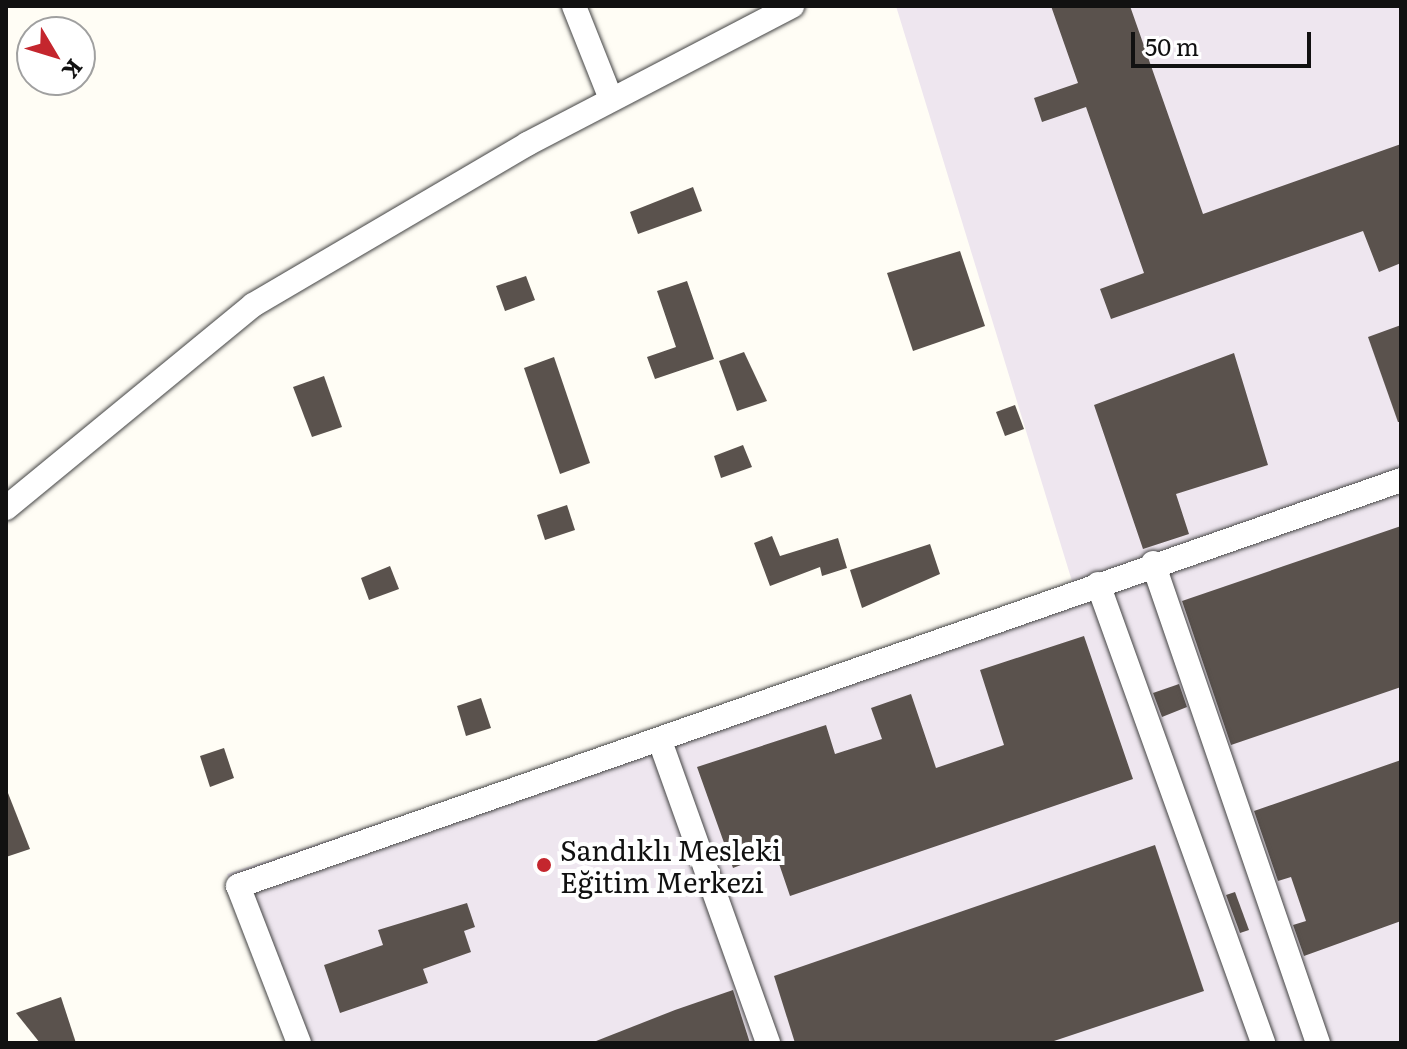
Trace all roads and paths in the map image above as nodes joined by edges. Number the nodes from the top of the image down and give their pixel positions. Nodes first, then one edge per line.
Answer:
1 (574, 6) edge
2 (792, 6) edge
3 (611, 99) junction
4 (1401, 480) edge
5 (6, 508) edge
6 (1153, 563) junction
7 (1098, 584) junction
8 (660, 741) junction
9 (299, 1043) edge
10 (768, 1043) edge
11 (1263, 1043) edge
12 (1318, 1043) edge

1 - 3 street
2 - 3 street
3 - 5 street
4 - 6 street
6 - 7 street
6 - 12 street
7 - 8 street
7 - 11 street
8 - 9 street
8 - 10 street

